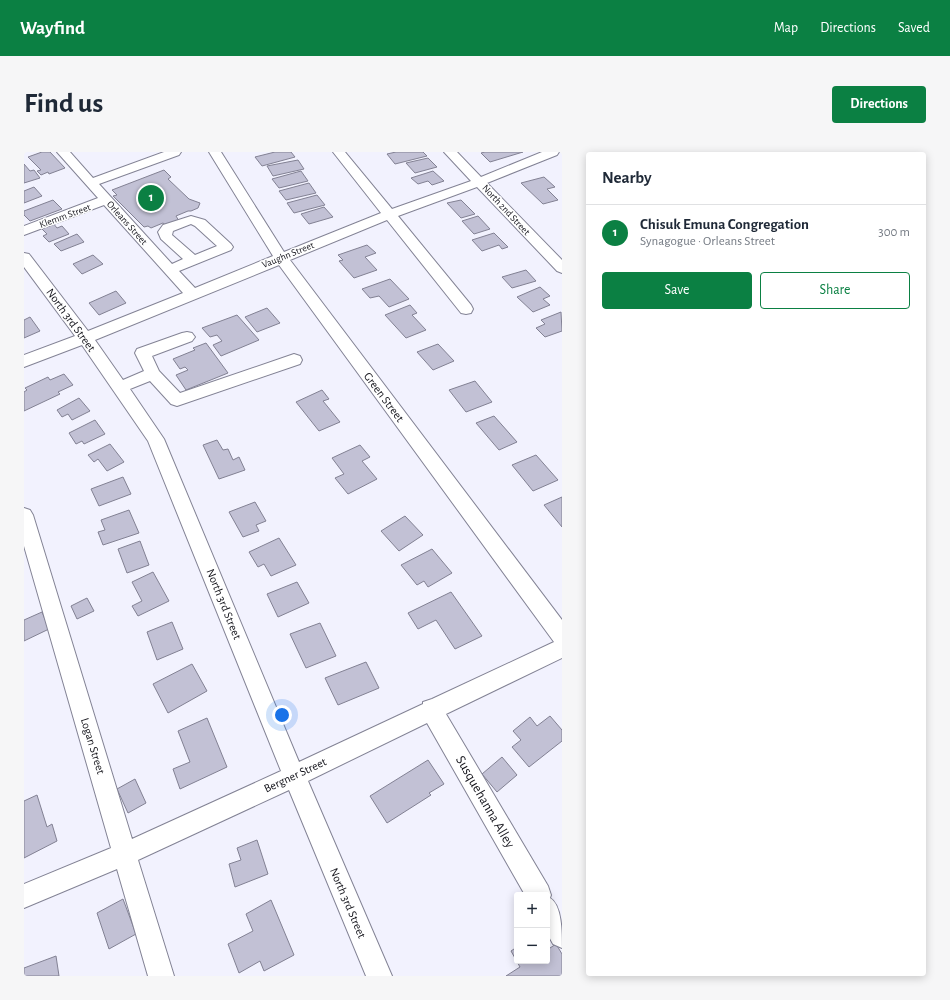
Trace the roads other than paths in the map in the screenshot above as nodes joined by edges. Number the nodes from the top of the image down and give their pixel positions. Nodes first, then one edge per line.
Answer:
1 (63, 152) edge
2 (174, 152) edge
3 (214, 152) edge
4 (339, 152) edge
5 (450, 152) edge
6 (553, 152) edge
7 (479, 182) junction
8 (91, 183) junction
9 (106, 200) junction
10 (390, 214) junction
11 (24, 231) edge
12 (24, 257) edge
13 (281, 258) junction
14 (193, 261) dead end
15 (562, 268) edge
16 (170, 270) junction
17 (192, 294) junction
18 (466, 310) dead end
19 (187, 337) dead end
20 (85, 338) junction
21 (24, 360) edge
22 (294, 360) dead end
23 (153, 374) junction
24 (120, 387) junction
25 (24, 516) edge
26 (562, 636) edge
27 (562, 648) edge
28 (431, 709) junction
29 (294, 776) junction
30 (125, 854) junction
31 (537, 892) edge
32 (24, 896) edge
33 (550, 914) edge
34 (562, 935) edge
35 (161, 976) edge
36 (379, 976) edge

1 - 8 street, Orleans Street
2 - 8 street
3 - 13 street, Green Street
4 - 10 street
5 - 7 street, North 2nd Street
6 - 7 street, Vaughn Street
7 - 10 street, Vaughn Street
7 - 15 street, North 2nd Street
8 - 9 street, Orleans Street
9 - 11 street, Klemm Street
9 - 16 street, Orleans Street
10 - 13 street, Vaughn Street
10 - 18 street
12 - 20 street, North 3rd Street
13 - 17 street, Vaughn Street
13 - 26 street, Green Street
14 - 16 street
16 - 17 street, Orleans Street
17 - 20 street, Vaughn Street
19 - 23 street
20 - 21 street, Vaughn Street
20 - 24 street, North 3rd Street
22 - 23 street
23 - 24 street
24 - 29 street, North 3rd Street
25 - 30 street, Logan Street
27 - 28 street, Bergner Street
28 - 29 street, Bergner Street
28 - 31 street, Susquehanna Alley
29 - 30 street, Bergner Street
29 - 36 street, North 3rd Street
30 - 32 street, Bergner Street
30 - 35 street, Logan Street
33 - 34 street

